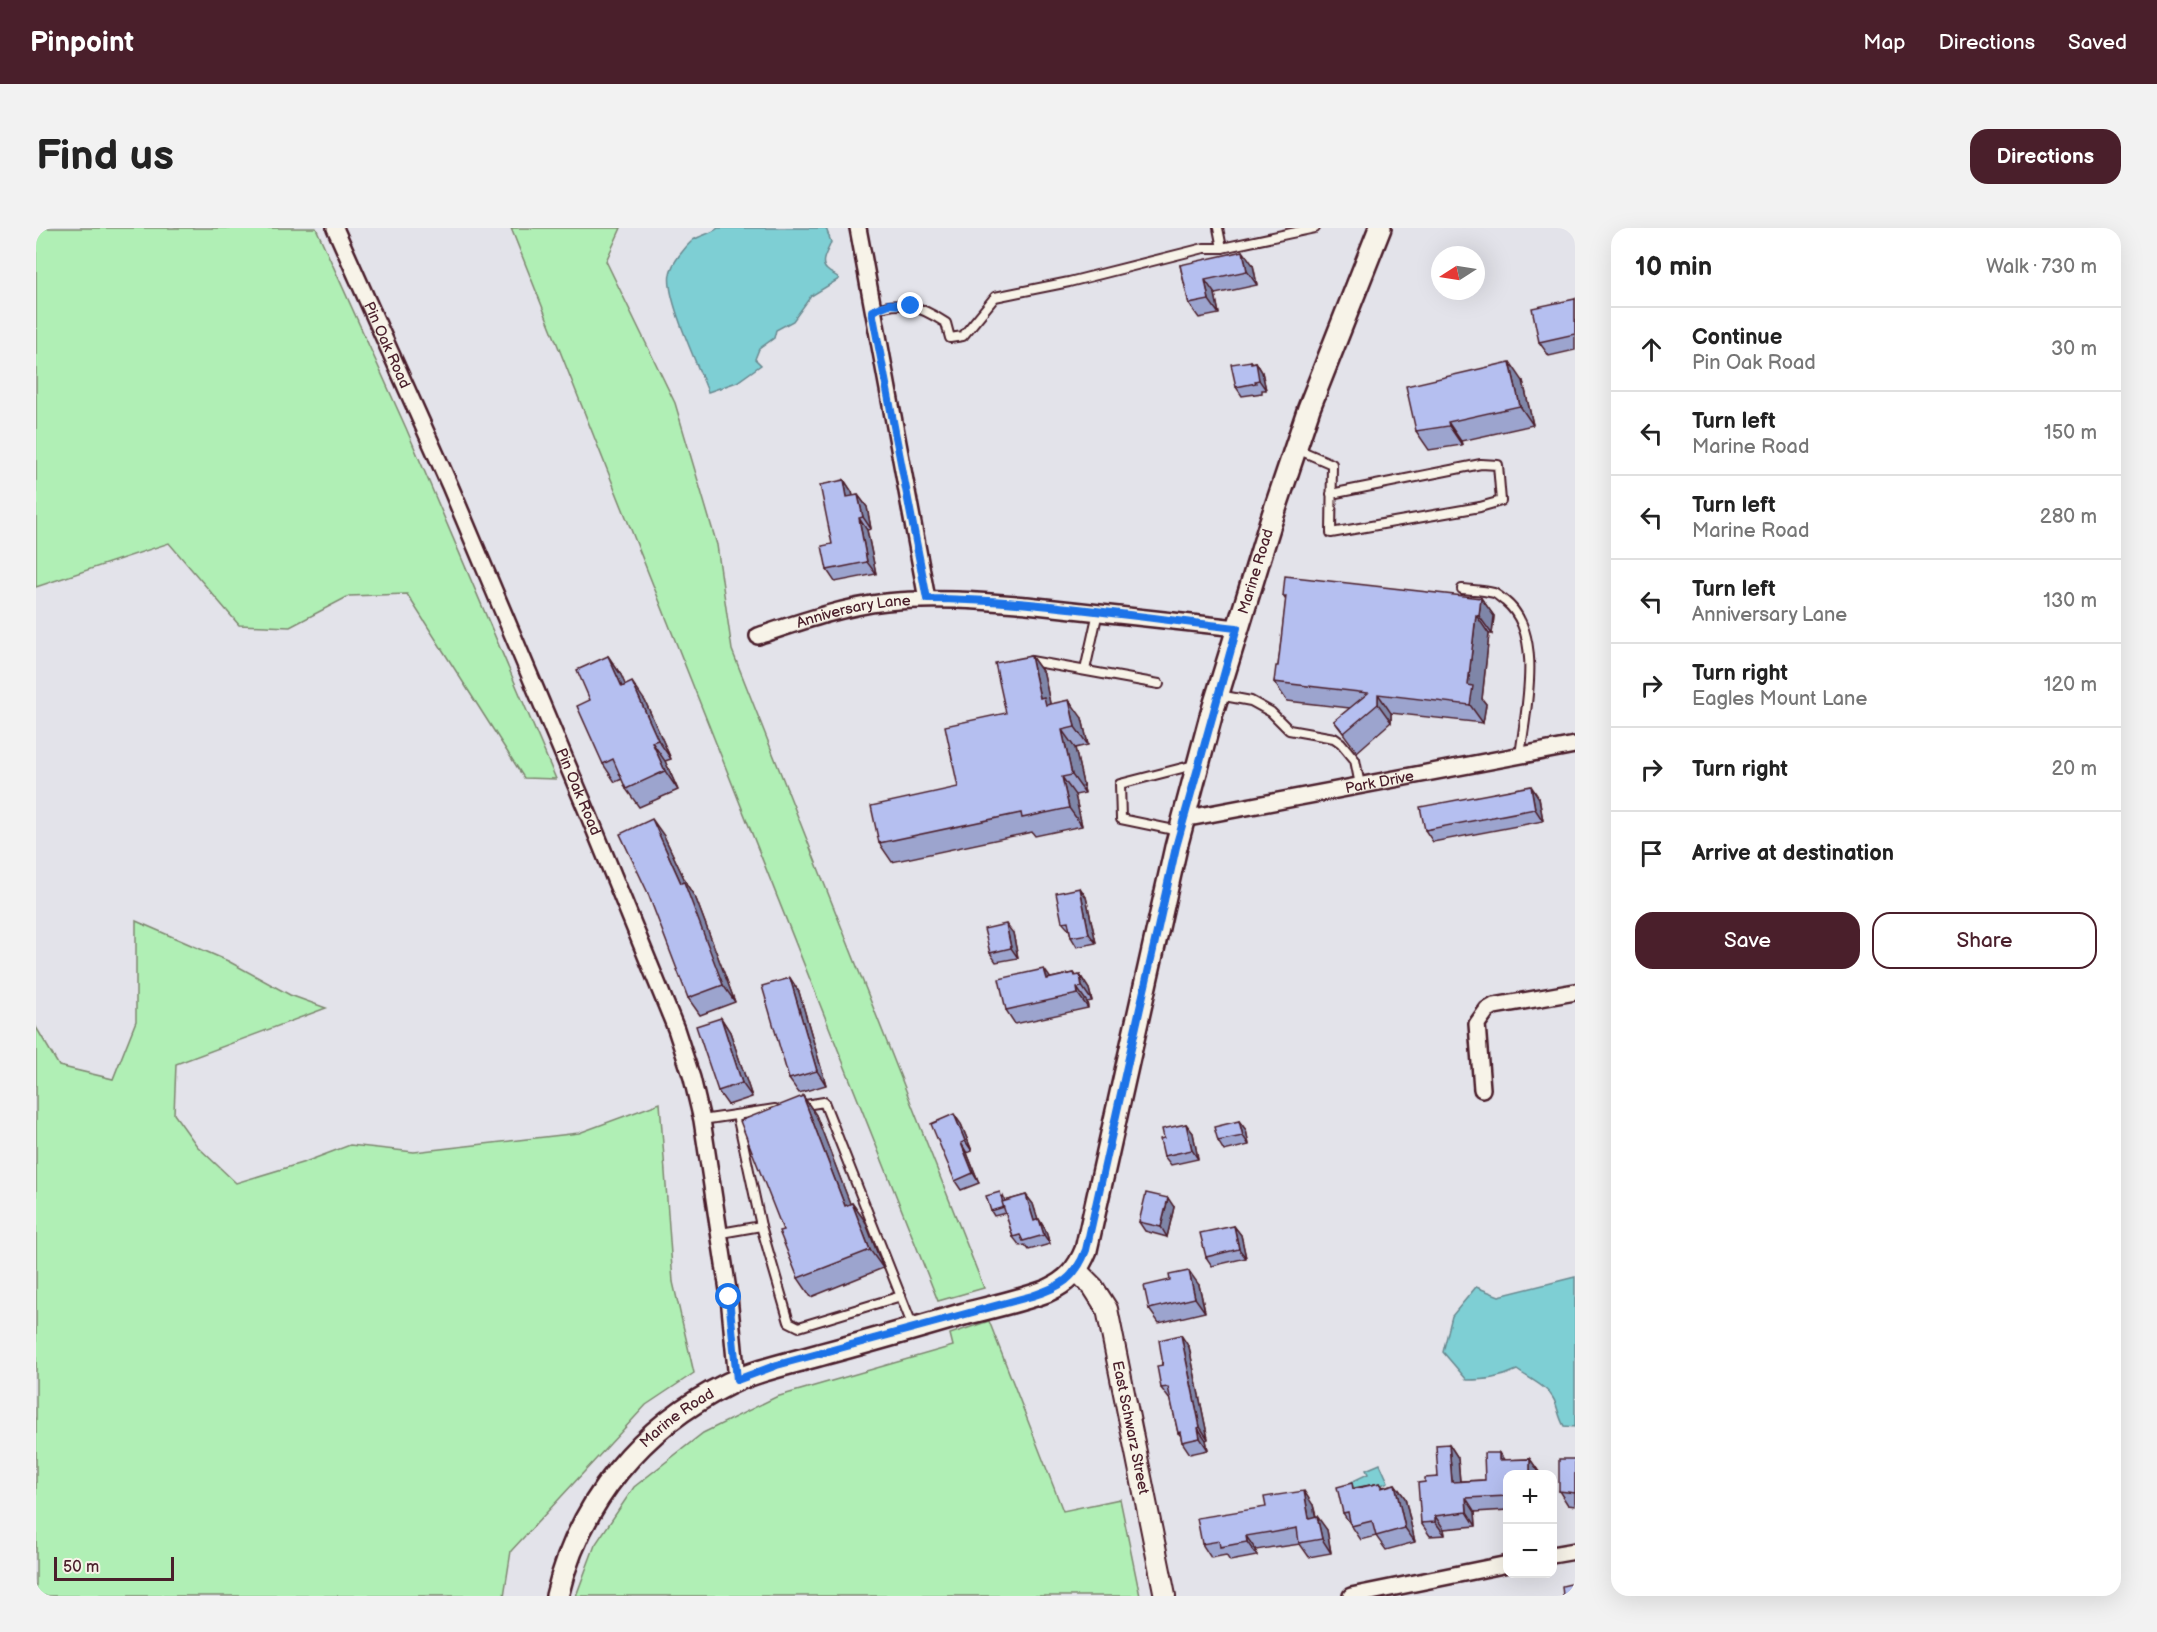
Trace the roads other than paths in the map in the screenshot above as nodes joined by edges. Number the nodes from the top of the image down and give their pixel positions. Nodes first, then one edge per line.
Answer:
1 (335, 228) edge
2 (858, 228) edge
3 (1218, 228) edge
4 (1315, 228) edge
5 (1380, 228) edge
6 (1222, 248) junction
7 (872, 311) junction
8 (1296, 448) junction
9 (1331, 495) junction
10 (1462, 589) dead end
11 (927, 599) junction
12 (1098, 612) junction
13 (1237, 628) junction
14 (758, 636) dead end
15 (1031, 661) edge
16 (1085, 670) junction
17 (1159, 684) dead end
18 (1217, 694) junction
19 (1575, 745) edge
20 (1520, 756) junction
21 (1198, 764) junction
22 (1360, 786) junction
23 (1182, 825) junction
24 (1575, 992) edge
25 (1482, 1089) dead end
26 (792, 1107) edge
27 (781, 1108) edge
28 (737, 1115) junction
29 (702, 1120) junction
30 (761, 1226) junction
31 (721, 1233) junction
32 (1076, 1270) junction
33 (901, 1296) junction
34 (913, 1328) junction
35 (737, 1380) junction
36 (1575, 1551) edge
37 (1557, 1554) edge
38 (1503, 1565) edge
39 (557, 1596) edge
40 (1165, 1596) edge
41 (1351, 1596) edge

1 - 29 street, Pin Oak Road
2 - 7 street
3 - 6 lane
4 - 6 lane
5 - 8 main road, Marine Road
6 - 7 lane
7 - 11 street
8 - 9 lane
8 - 13 main road, Marine Road
9 - 9 lane
10 - 20 lane
11 - 12 street, Anniversary Lane
11 - 14 street, Anniversary Lane
12 - 13 street, Anniversary Lane
12 - 16 lane
13 - 18 main road, Marine Road
15 - 16 lane
16 - 17 lane
18 - 21 main road, Marine Road
18 - 22 lane
19 - 20 street, Park Drive
20 - 22 street, Park Drive
21 - 23 main road, Marine Road
21 - 23 lane
22 - 23 street, Park Drive
23 - 32 main road, Marine Road
24 - 25 street
26 - 33 lane
27 - 28 lane
28 - 29 lane
28 - 30 lane
29 - 31 street, Pin Oak Road
30 - 31 lane
30 - 33 lane
31 - 35 street, Pin Oak Road
32 - 34 main road, Marine Road
32 - 40 street, East Schwarz Street
33 - 34 lane
34 - 35 main road, Marine Road
35 - 39 main road, Marine Road
36 - 37 street
38 - 41 street

